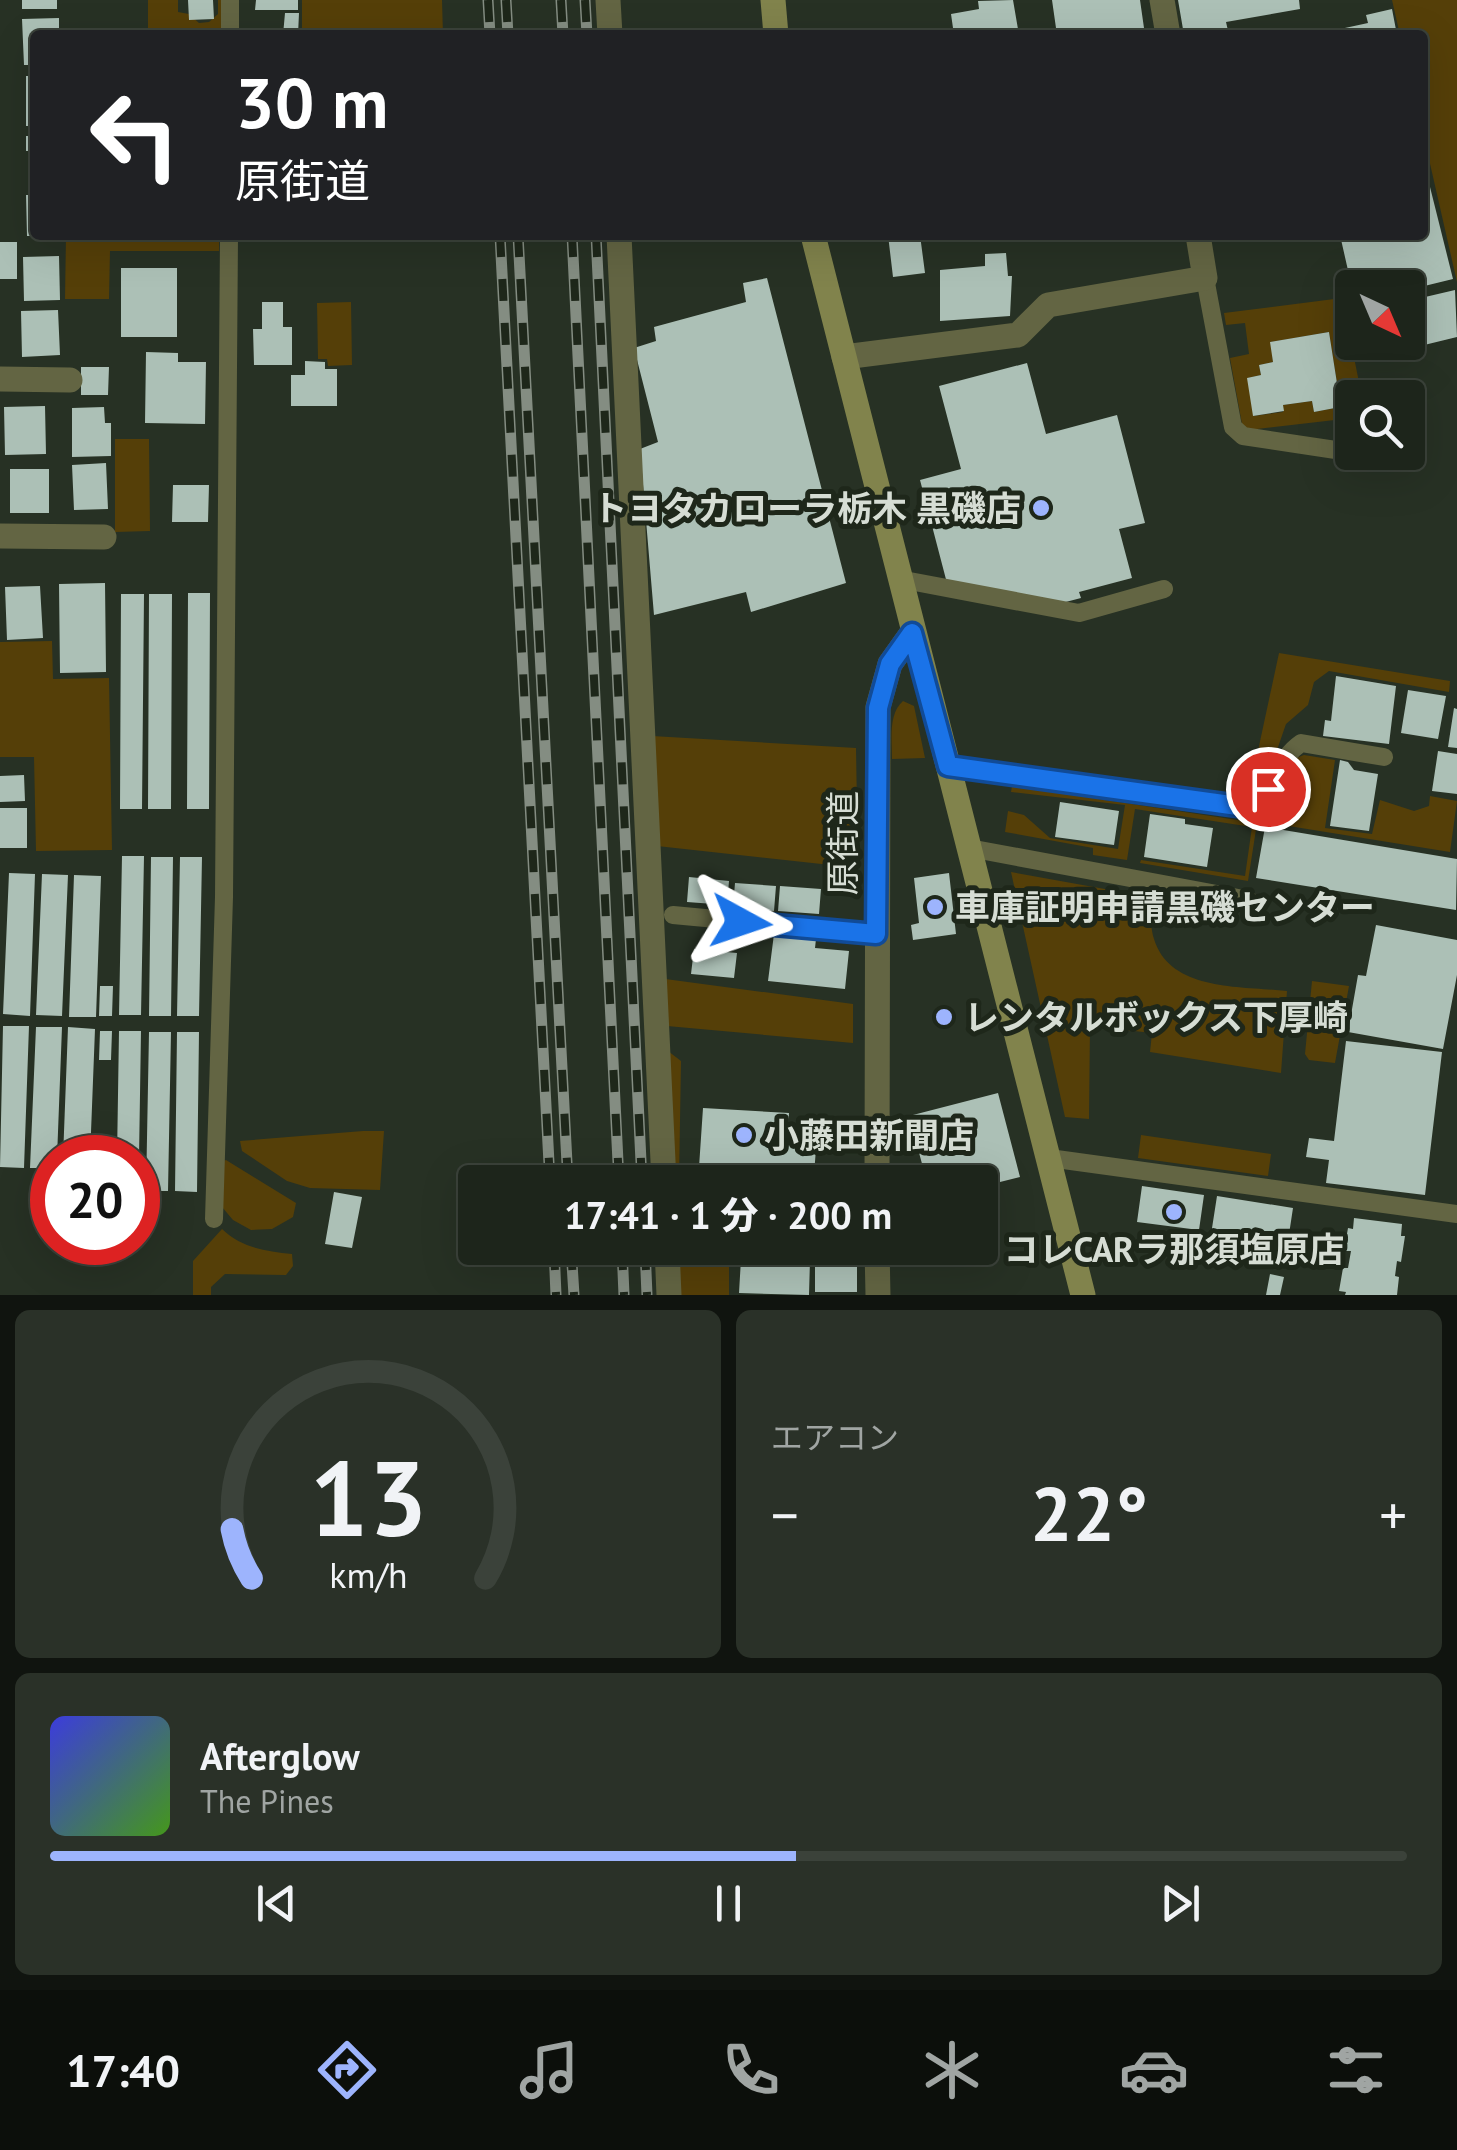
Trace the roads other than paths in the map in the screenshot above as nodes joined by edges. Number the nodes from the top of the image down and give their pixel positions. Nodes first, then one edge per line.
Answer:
1 (230, 0) edge
2 (608, 0) edge
3 (758, 0) edge
4 (773, 0) edge
5 (1162, 0) edge
6 (230, 30) edge
7 (610, 30) edge
8 (772, 30) edge
9 (774, 30) edge
10 (1167, 30) edge
11 (229, 240) edge
12 (619, 240) edge
13 (814, 240) edge
14 (1199, 240) edge
15 (1205, 278) junction
16 (844, 356) junction
17 (0, 379) edge
18 (70, 380) dead end
19 (1335, 450) edge
20 (0, 536) edge
21 (104, 538) dead end
22 (899, 579) junction
23 (1164, 588) dead end
24 (912, 633) junction
25 (1384, 756) dead end
26 (948, 766) junction
27 (969, 848) junction
28 (1249, 900) dead end
29 (673, 915) dead end
30 (876, 934) junction
31 (1049, 1158) junction
32 (663, 1165) edge
33 (877, 1165) edge
34 (1457, 1214) edge
35 (214, 1220) dead end
36 (668, 1265) edge
37 (877, 1265) edge
38 (669, 1295) edge
39 (878, 1295) edge
40 (1083, 1295) edge

1 - 6 lane
2 - 7 street
3 - 8 street
4 - 9 main road
5 - 10 street
11 - 35 lane
12 - 32 street
13 - 16 main road
14 - 15 street
15 - 16 street
15 - 19 lane
16 - 22 main road
17 - 18 street
20 - 21 street
22 - 23 lane
22 - 24 main road
24 - 26 main road
24 - 30 street, 原街道
25 - 26 lane
26 - 27 main road
27 - 28 lane
27 - 31 main road
29 - 30 lane
30 - 33 street, 原街道
31 - 34 lane
31 - 40 main road
36 - 38 street
37 - 39 street

